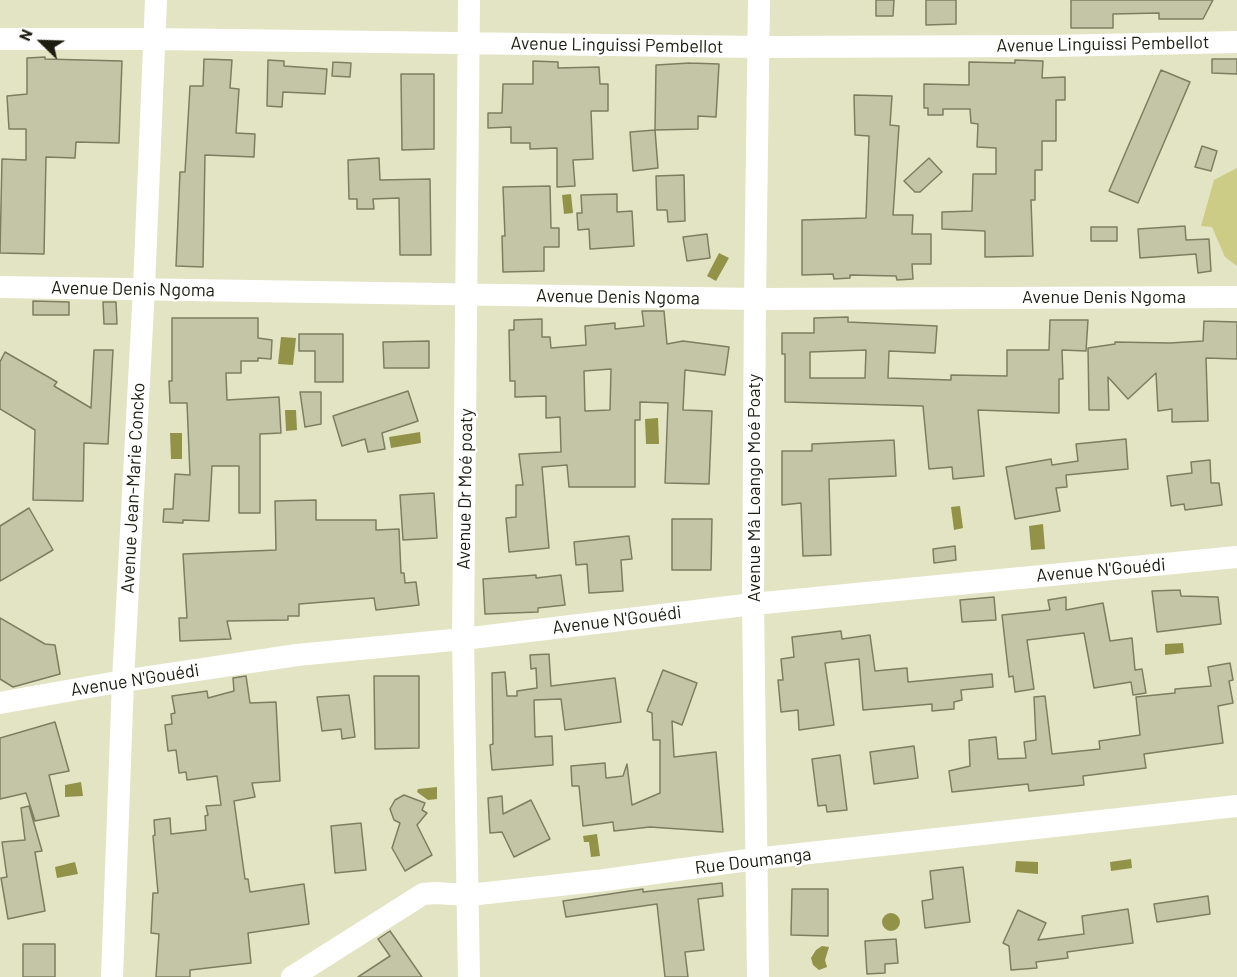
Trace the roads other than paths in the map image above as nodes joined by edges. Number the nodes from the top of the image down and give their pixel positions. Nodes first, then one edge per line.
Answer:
1 (156, 0) edge
2 (469, 0) edge
3 (759, 0) edge
4 (0, 39) edge
5 (154, 39) junction
6 (1236, 42) edge
7 (470, 43) junction
8 (759, 47) junction
9 (0, 287) edge
10 (144, 288) junction
11 (467, 295) junction
12 (1237, 297) edge
13 (755, 299) junction
14 (1237, 557) edge
15 (753, 604) junction
16 (463, 639) junction
17 (123, 681) junction
18 (0, 703) edge
19 (1237, 806) edge
20 (755, 859) junction
21 (469, 895) junction
22 (112, 977) edge
23 (292, 977) edge
24 (469, 977) edge
25 (758, 977) edge

1 - 5 street, Avenue Jean-Marie Concko
2 - 7 street, Avenue Dr Moé poaty
3 - 8 street, Avenue Mâ Loango Moé Poaty
4 - 5 street, Avenue Linguissi Pembellot
5 - 7 street, Avenue Linguissi Pembellot
5 - 10 street, Avenue Jean-Marie Concko
6 - 8 street, Avenue Linguissi Pembellot
7 - 8 street, Avenue Linguissi Pembellot
7 - 11 street, Avenue Dr Moé poaty
8 - 13 street, Avenue Mâ Loango Moé Poaty
9 - 10 street, Avenue Denis Ngoma
10 - 11 street, Avenue Denis Ngoma
10 - 17 street, Avenue Jean-Marie Concko
11 - 13 street, Avenue Denis Ngoma
11 - 16 street, Avenue Dr Moé poaty
12 - 13 street, Avenue Denis Ngoma
13 - 15 street, Avenue Mâ Loango Moé Poaty
14 - 15 street, Avenue N'Gouédi
15 - 16 street, Avenue N'Gouédi
15 - 20 street, Avenue Mâ Loango Moé Poaty
16 - 17 street, Avenue N'Gouédi
16 - 21 street, Avenue Dr Moé poaty
17 - 18 street, Avenue N'Gouédi
17 - 22 street, Avenue Jean-Marie Concko
19 - 20 street, Rue Doumanga
20 - 21 street, Rue Doumanga
20 - 25 street, Avenue Mâ Loango Moé Poaty
21 - 23 street, Rue Doumanga
21 - 24 street, Avenue Dr Moé poaty

